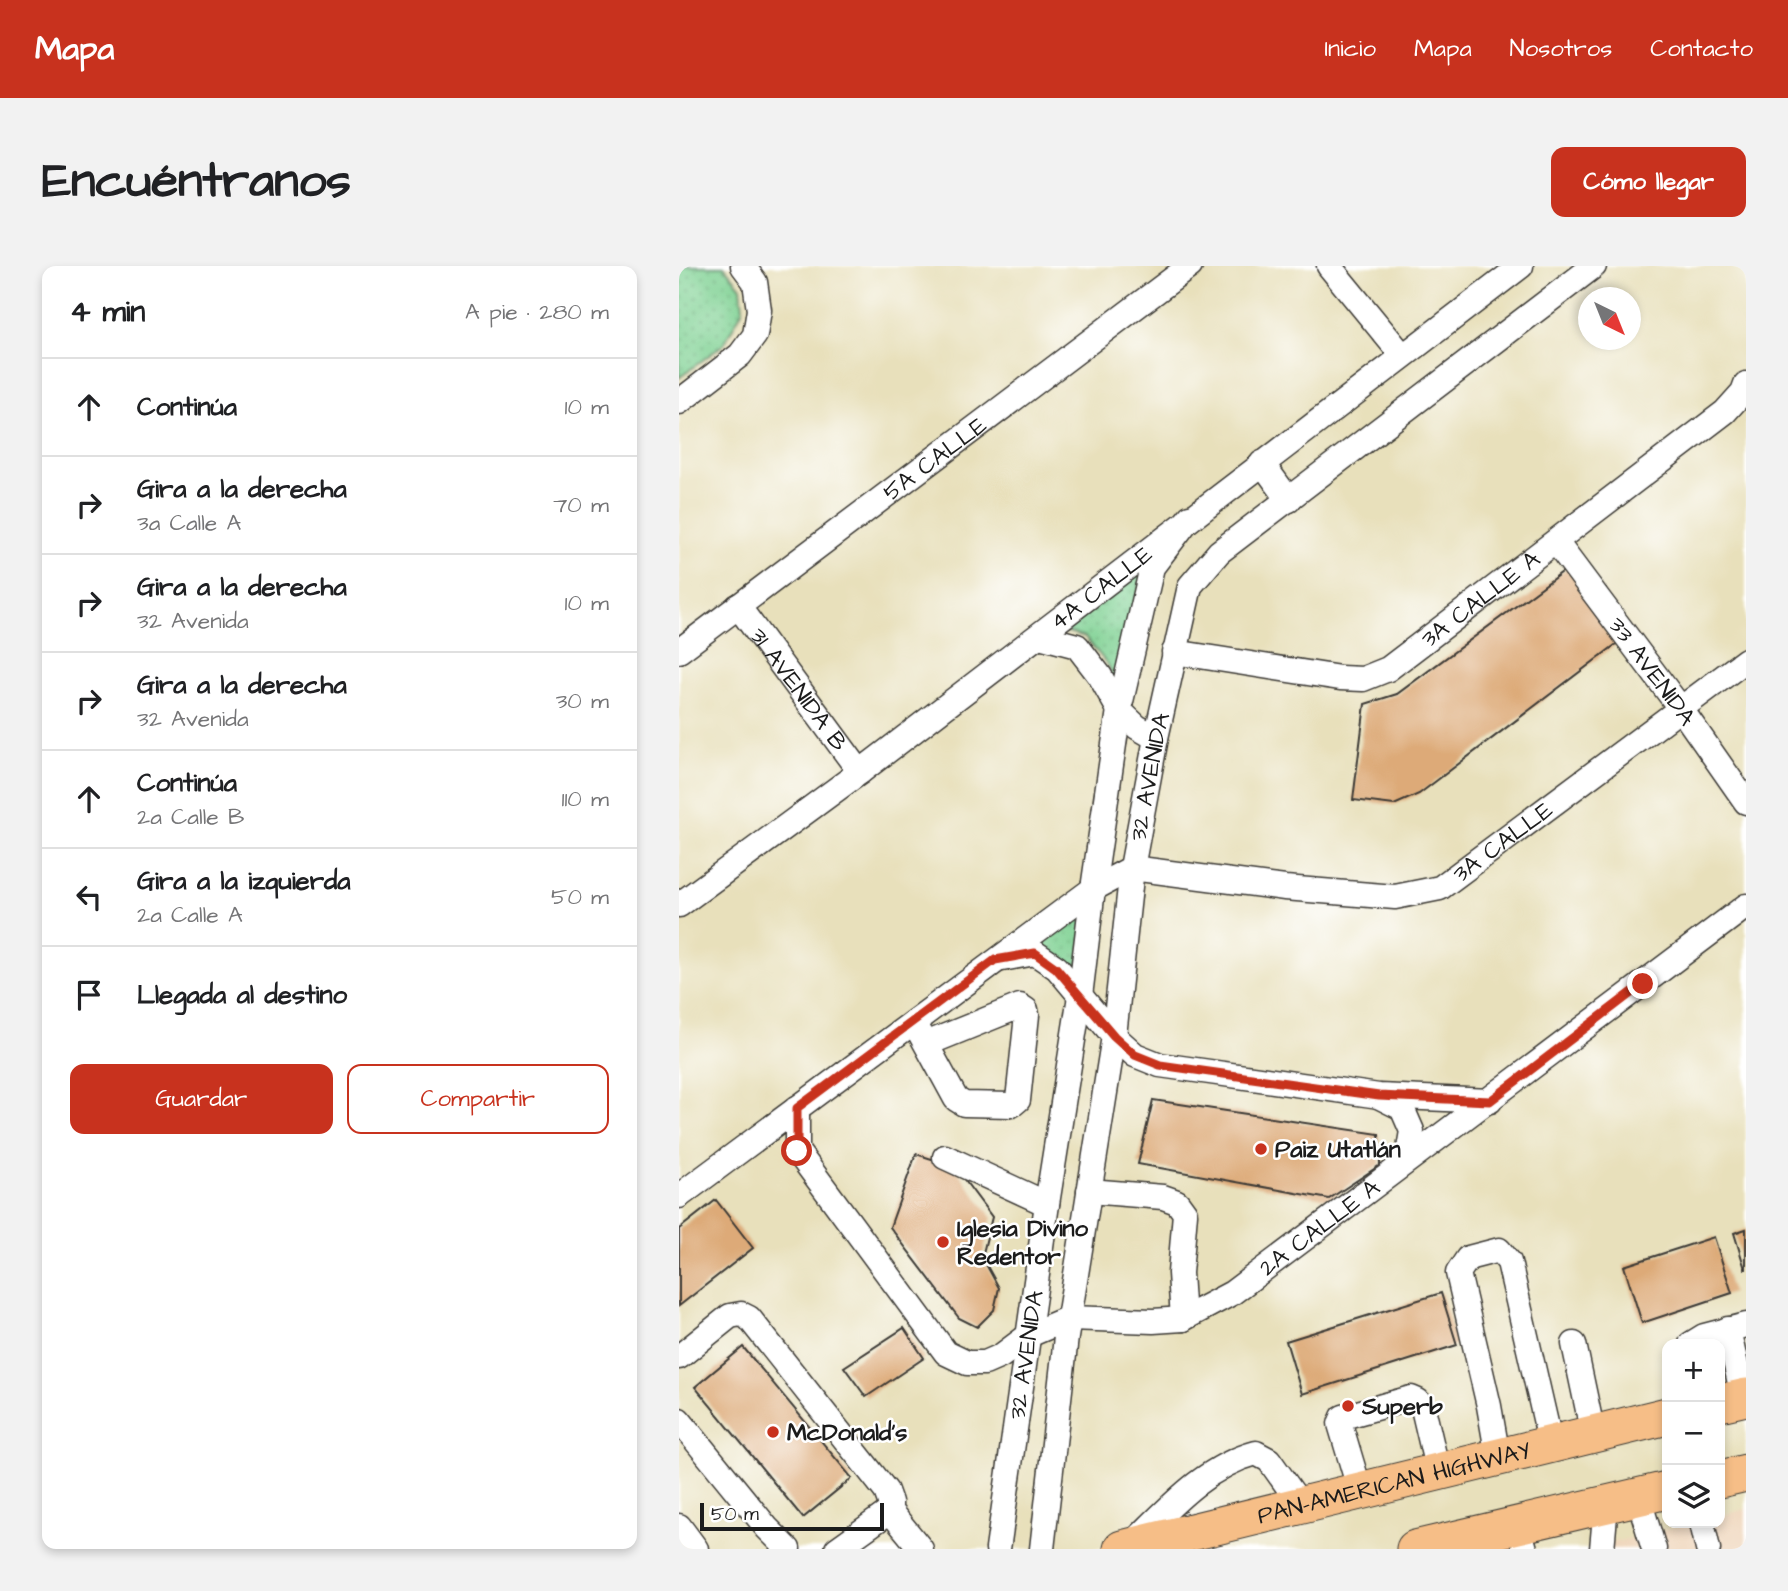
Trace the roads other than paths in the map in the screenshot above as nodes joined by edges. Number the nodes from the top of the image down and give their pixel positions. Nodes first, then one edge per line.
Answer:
1 (743, 266) edge
2 (1190, 266) edge
3 (1329, 266) edge
4 (1521, 266) edge
5 (1594, 266) edge
6 (1402, 355) junction
7 (1745, 388) edge
8 (679, 402) edge
9 (1262, 463) junction
10 (1289, 500) junction
11 (1190, 517) junction
12 (1556, 542) junction
13 (738, 606) junction
14 (1039, 636) junction
15 (679, 651) edge
16 (1174, 652) junction
17 (1746, 660) edge
18 (1681, 709) junction
19 (1119, 710) junction
20 (1156, 738) junction
21 (860, 772) junction
22 (1746, 803) edge
23 (1132, 868) junction
24 (1093, 889) junction
25 (679, 905) edge
26 (1746, 906) edge
27 (995, 960) junction
28 (1080, 996) junction
29 (914, 1022) junction
30 (1114, 1036) junction
31 (926, 1044) junction
32 (1379, 1096) junction
33 (1490, 1101) junction
34 (797, 1108) junction
35 (750, 1144) junction
36 (797, 1151) junction
37 (945, 1157) dead end
38 (1391, 1173) junction
39 (1089, 1191) junction
40 (679, 1196) edge
41 (1047, 1204) junction
42 (1069, 1318) junction
43 (1183, 1319) junction
44 (1737, 1327) edge
45 (1029, 1335) junction
46 (1699, 1339) edge
47 (1574, 1344) dead end
48 (679, 1357) edge
49 (1736, 1399) edge
50 (1662, 1417) edge
51 (679, 1420) edge
52 (1593, 1434) junction
53 (1551, 1445) junction
54 (1497, 1457) junction
55 (1438, 1472) junction
56 (1360, 1491) junction
57 (1637, 1497) edge
58 (1301, 1505) junction
59 (890, 1511) junction
60 (679, 1526) edge
61 (1703, 1528) edge
62 (1521, 1536) edge
63 (1125, 1548) edge
64 (1422, 1548) edge
65 (696, 1549) edge
66 (788, 1549) edge
67 (837, 1549) edge
68 (921, 1549) edge
69 (998, 1549) edge
70 (1042, 1549) edge
71 (1602, 1549) edge
72 (1654, 1549) edge
73 (1708, 1549) edge

1 - 8 street
2 - 13 street, 5A CALLE
3 - 6 street
4 - 6 street, 4A CALLE
5 - 10 street
6 - 9 street, 4A CALLE
7 - 12 street, 3A CALLE A
9 - 10 street
9 - 11 street, 4A CALLE
10 - 16 street, 32 AVENIDA
11 - 14 street, 4A CALLE
11 - 19 street, 32 AVENIDA
12 - 16 street, 3A CALLE A
12 - 18 street, 33 AVENIDA
13 - 15 street, 5A CALLE
13 - 21 street, 31 AVENIDA B
14 - 19 street
14 - 21 street, 4A CALLE
16 - 20 street, 32 AVENIDA
17 - 18 street, 3A CALLE
18 - 22 street, 33 AVENIDA
18 - 23 street, 3A CALLE
19 - 20 street
19 - 24 street, 32 AVENIDA
20 - 23 street, 32 AVENIDA
21 - 25 street, 4A CALLE
23 - 24 street
23 - 30 street, 32 AVENIDA
24 - 27 street
24 - 28 street, 32 AVENIDA
26 - 33 street, 2A CALLE A
27 - 28 street
27 - 29 street
28 - 30 street
28 - 41 street, 32 AVENIDA
29 - 31 street
29 - 34 street
30 - 32 street
30 - 39 street, 32 AVENIDA
31 - 31 street
32 - 33 street
32 - 38 street
33 - 38 street, 2A CALLE A
34 - 35 street
34 - 36 street
35 - 36 street
35 - 40 street
36 - 45 street, 2A CALLE A
37 - 41 street
38 - 43 street, 2A CALLE A
39 - 42 street, 32 AVENIDA
39 - 43 street
41 - 45 street, 32 AVENIDA
42 - 43 street, 2A CALLE A
42 - 45 street, 2A CALLE A
42 - 70 street, 32 AVENIDA
44 - 46 street
44 - 49 street
45 - 69 street, 32 AVENIDA
47 - 52 street
48 - 59 street
50 - 52 highway, PAN-AMERICAN HIGHWAY
51 - 66 street
52 - 53 highway, PAN-AMERICAN HIGHWAY
53 - 54 highway, PAN-AMERICAN HIGHWAY
53 - 54 street
54 - 55 highway, PAN-AMERICAN HIGHWAY
55 - 56 highway, PAN-AMERICAN HIGHWAY
55 - 56 street
56 - 58 highway, PAN-AMERICAN HIGHWAY
57 - 62 highway
57 - 71 street
57 - 72 street
58 - 63 highway, PAN-AMERICAN HIGHWAY
58 - 63 street
59 - 67 street
59 - 68 street
60 - 65 street
61 - 73 street
62 - 64 highway

